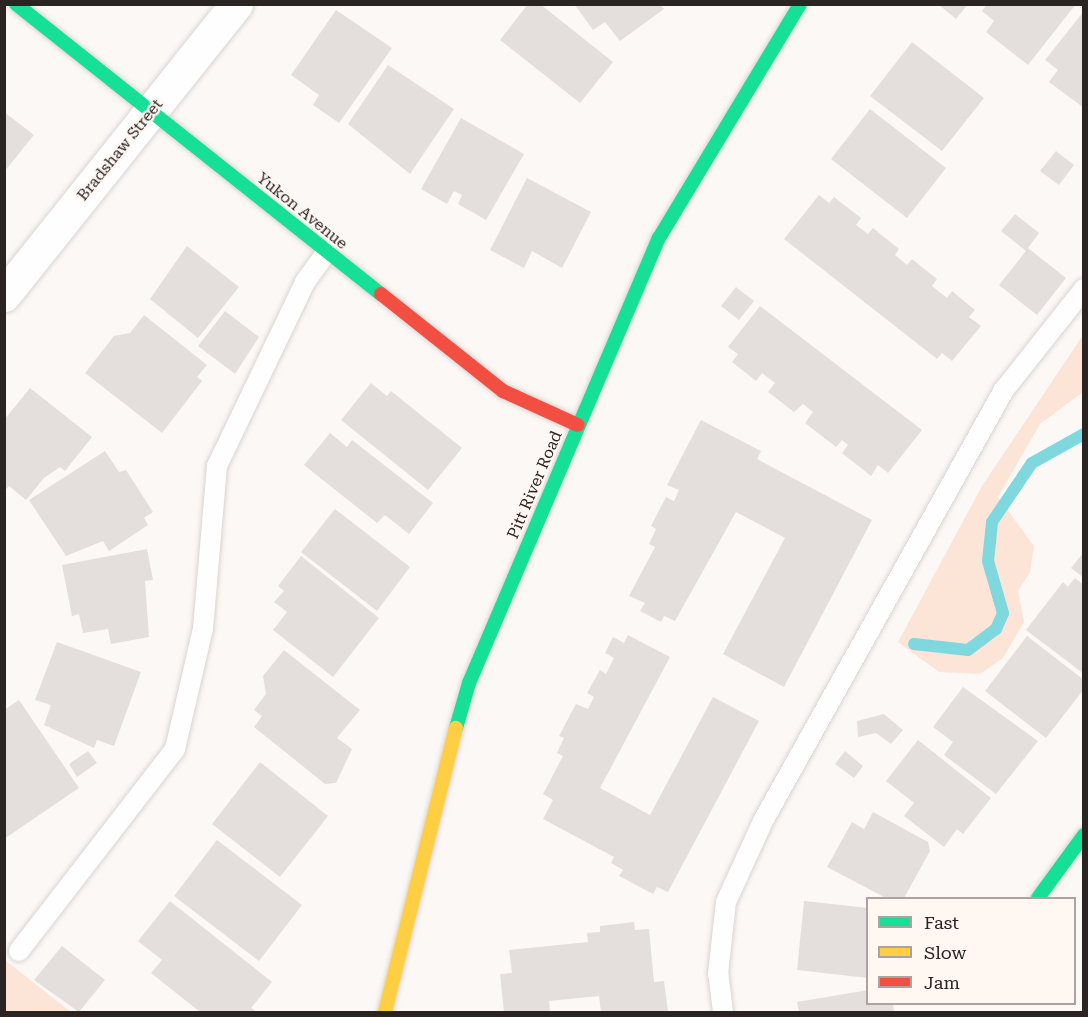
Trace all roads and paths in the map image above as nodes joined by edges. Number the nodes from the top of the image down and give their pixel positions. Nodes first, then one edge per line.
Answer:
1 (16, 4) edge
2 (236, 4) edge
3 (800, 4) edge
4 (152, 111) junction
5 (327, 252) junction
6 (1083, 289) edge
7 (4, 295) edge
8 (578, 425) junction
9 (1083, 835) edge
10 (1039, 897) edge
11 (19, 951) dead end
12 (385, 1012) edge
13 (723, 1012) edge

1 - 4 main road, Yukon Avenue
2 - 4 street, Bradshaw Street
3 - 8 main road, Pitt River Road
4 - 5 main road, Yukon Avenue
4 - 7 street, Bradshaw Street
5 - 8 main road, Yukon Avenue
5 - 11 lane
6 - 13 lane
8 - 12 main road, Pitt River Road
9 - 10 main road

